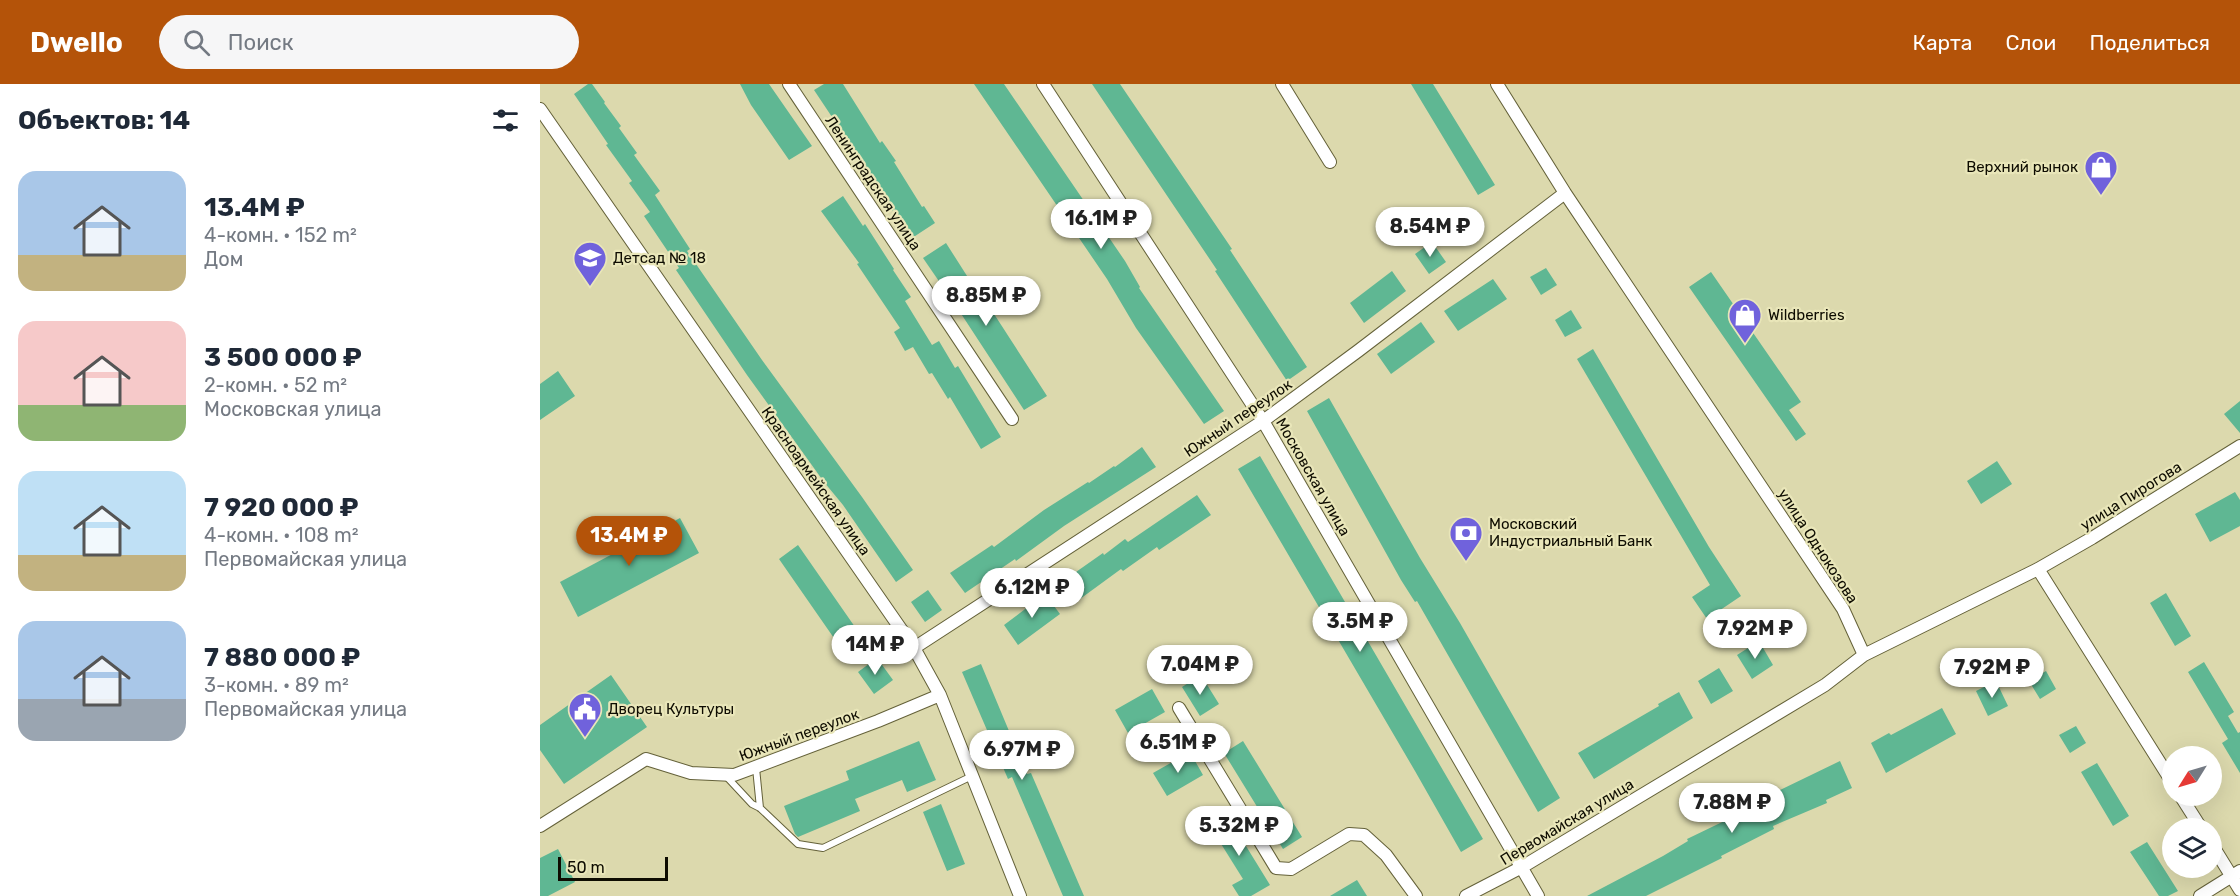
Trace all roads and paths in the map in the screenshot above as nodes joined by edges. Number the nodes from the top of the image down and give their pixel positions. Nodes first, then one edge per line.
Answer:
1 (789, 84) edge
2 (1042, 84) edge
3 (1282, 84) edge
4 (1497, 84) edge
5 (540, 109) edge
6 (1330, 162) dead end
7 (1565, 193) junction
8 (1012, 419) dead end
9 (1263, 421) junction
10 (2240, 446) edge
11 (2038, 569) junction
12 (914, 648) junction
13 (1864, 655) junction
14 (940, 695) junction
15 (1179, 708) dead end
16 (2162, 766) edge
17 (756, 768) junction
18 (725, 774) junction
19 (972, 776) junction
20 (760, 808) junction
21 (540, 826) edge
22 (2222, 857) edge
23 (1522, 867) junction
24 (2236, 874) edge
25 (2240, 890) edge
26 (1020, 896) edge
27 (1416, 896) edge
28 (1466, 896) edge
29 (1538, 896) edge
30 (2200, 896) edge

1 - 8 street, Ленинградская улица
2 - 9 street, Московская улица
3 - 6 street
4 - 7 street, улица Однокозова
5 - 12 street, Красноармейская улица
7 - 9 street, Южный переулок
7 - 13 street, улица Однокозова
9 - 12 street, Южный переулок
9 - 23 street, Московская улица
10 - 11 street, улица Пирогова
11 - 13 street
11 - 16 street
12 - 14 street, Красноармейская улица
13 - 23 street, Первомайская улица
14 - 17 street, Южный переулок
14 - 19 street, Красноармейская улица
15 - 27 street
17 - 18 street, Южный переулок
17 - 20 lane
18 - 20 lane
18 - 21 street, Южный переулок
19 - 20 lane
19 - 26 street, Красноармейская улица
22 - 24 street
23 - 28 street, Первомайская улица
23 - 29 street, Московская улица
24 - 25 street
24 - 30 street

